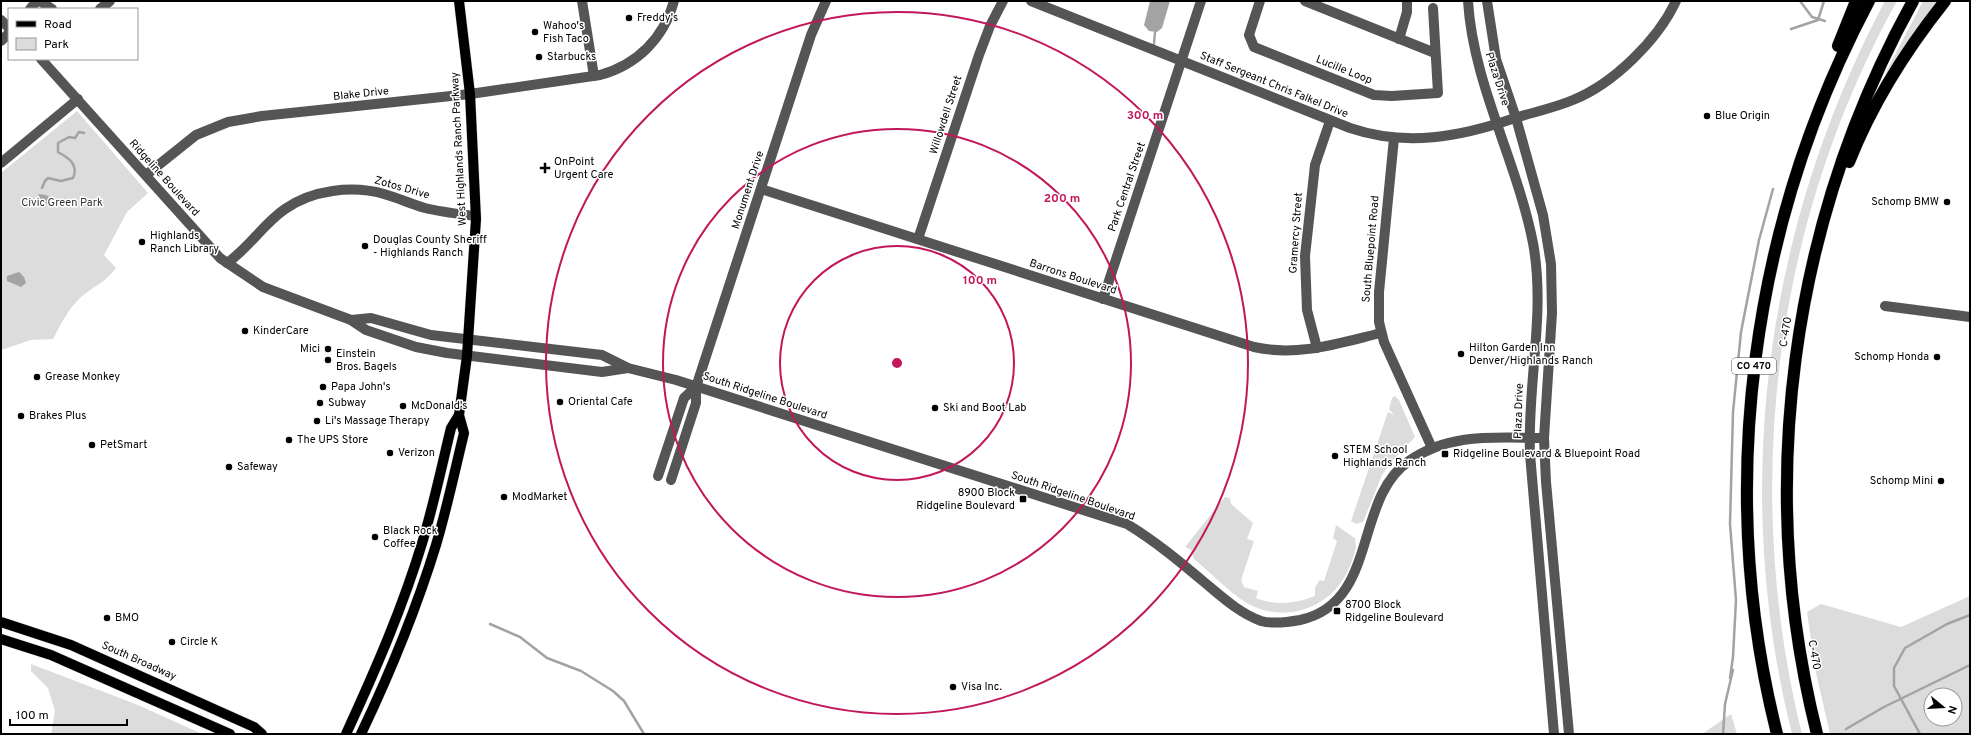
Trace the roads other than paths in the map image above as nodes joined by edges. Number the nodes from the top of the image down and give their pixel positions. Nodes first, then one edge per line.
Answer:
1 (38, 1) edge
2 (110, 1) edge
3 (459, 1) edge
4 (582, 1) edge
5 (674, 1) edge
6 (826, 1) edge
7 (1003, 1) edge
8 (1031, 1) edge
9 (1201, 1) edge
10 (1260, 1) edge
11 (1305, 1) edge
12 (1407, 1) edge
13 (1468, 1) edge
14 (1487, 1) edge
15 (1676, 1) edge
16 (1856, 1) edge
17 (1869, 1) edge
18 (1913, 1) edge
19 (1945, 1) edge
20 (50, 8) edge
21 (101, 8) edge
22 (1433, 8) dead end
23 (1399, 39) junction
24 (1435, 53) junction
25 (42, 60) edge
26 (1182, 61) junction
27 (594, 76) junction
28 (470, 94) junction
29 (78, 99) junction
30 (1516, 118) junction
31 (1330, 120) junction
32 (1499, 124) junction
33 (1811, 130) junction
34 (1394, 138) junction
35 (1, 164) edge
36 (146, 175) junction
37 (761, 189) junction
38 (476, 216) junction
39 (918, 239) junction
40 (227, 263) junction
41 (1808, 280) junction
42 (1103, 299) junction
43 (1885, 306) dead end
44 (1970, 317) edge
45 (351, 320) junction
46 (1381, 333) junction
47 (468, 341) junction
48 (1317, 348) junction
49 (467, 356) junction
50 (628, 368) junction
51 (696, 387) junction
52 (459, 415) junction
53 (1529, 438) junction
54 (1544, 438) junction
55 (1432, 448) junction
56 (658, 476) dead end
57 (671, 480) dead end
58 (1, 622) edge
59 (1, 639) edge
60 (1548, 666) junction
61 (1568, 731) edge
62 (230, 734) edge
63 (262, 734) edge
64 (346, 734) edge
65 (361, 734) edge
66 (1554, 734) edge
67 (1777, 734) edge
68 (1817, 734) edge

1 - 20 street
2 - 21 street
3 - 28 main road, West Highlands Ranch Parkway
4 - 27 street
5 - 27 street, Blake Drive
6 - 37 street, Monument Drive
7 - 39 street, Willowdell Street
8 - 26 street, Staff Sergeant Chris Falkel Drive
9 - 26 street, Park Central Street
10 - 24 street, Lucille Loop
11 - 23 street
12 - 23 street
13 - 32 street, Plaza Drive
14 - 30 street, Plaza Drive
15 - 30 street, Staff Sergeant Chris Falkel Drive
16 - 33 highway
17 - 33 highway, CO 470
18 - 41 highway, C-470
19 - 41 highway
22 - 24 street, Lucille Loop
23 - 24 street
25 - 29 street, Ridgeline Boulevard
26 - 31 street, Staff Sergeant Chris Falkel Drive
26 - 42 street, Park Central Street
27 - 28 street, Blake Drive
28 - 36 street, Blake Drive
28 - 38 main road, West Highlands Ranch Parkway
29 - 35 street
29 - 36 street, Ridgeline Boulevard
30 - 32 street, Staff Sergeant Chris Falkel Drive
30 - 54 street, Plaza Drive
31 - 34 street, Staff Sergeant Chris Falkel Drive
31 - 48 street, Gramercy Street
32 - 34 street, Staff Sergeant Chris Falkel Drive
32 - 53 street, Plaza Drive
33 - 67 highway, CO 470
34 - 46 street, South Bluepoint Road
36 - 40 street, Ridgeline Boulevard
37 - 39 street, Barrons Boulevard
37 - 51 street, Monument Drive
38 - 40 street, Zotos Drive
38 - 47 main road, West Highlands Ranch Parkway
39 - 42 street, Barrons Boulevard
40 - 45 street, Ridgeline Boulevard
41 - 68 highway, C-470
42 - 48 street, Barrons Boulevard
43 - 44 street
45 - 47 street, Ridgeline Boulevard
45 - 49 street, Ridgeline Boulevard
46 - 48 street, Barrons Boulevard
46 - 55 street, South Bluepoint Road
47 - 49 main road, West Highlands Ranch Parkway
47 - 50 street, South Ridgeline Boulevard
49 - 50 street, South Ridgeline Boulevard
49 - 52 main road, West Highlands Ranch Parkway
50 - 51 street, South Ridgeline Boulevard
51 - 55 street, South Ridgeline Boulevard
51 - 56 street, Monument Drive
51 - 57 street, Monument Drive
52 - 64 main road, West Highlands Ranch Parkway
52 - 65 main road, West Highlands Ranch Parkway
53 - 54 street, South Ridgeline Boulevard
53 - 55 street, South Ridgeline Boulevard
53 - 60 street, Plaza Drive
54 - 61 street, Plaza Drive
58 - 63 main road, South Broadway
59 - 62 main road
60 - 61 street
60 - 66 street, Plaza Drive

